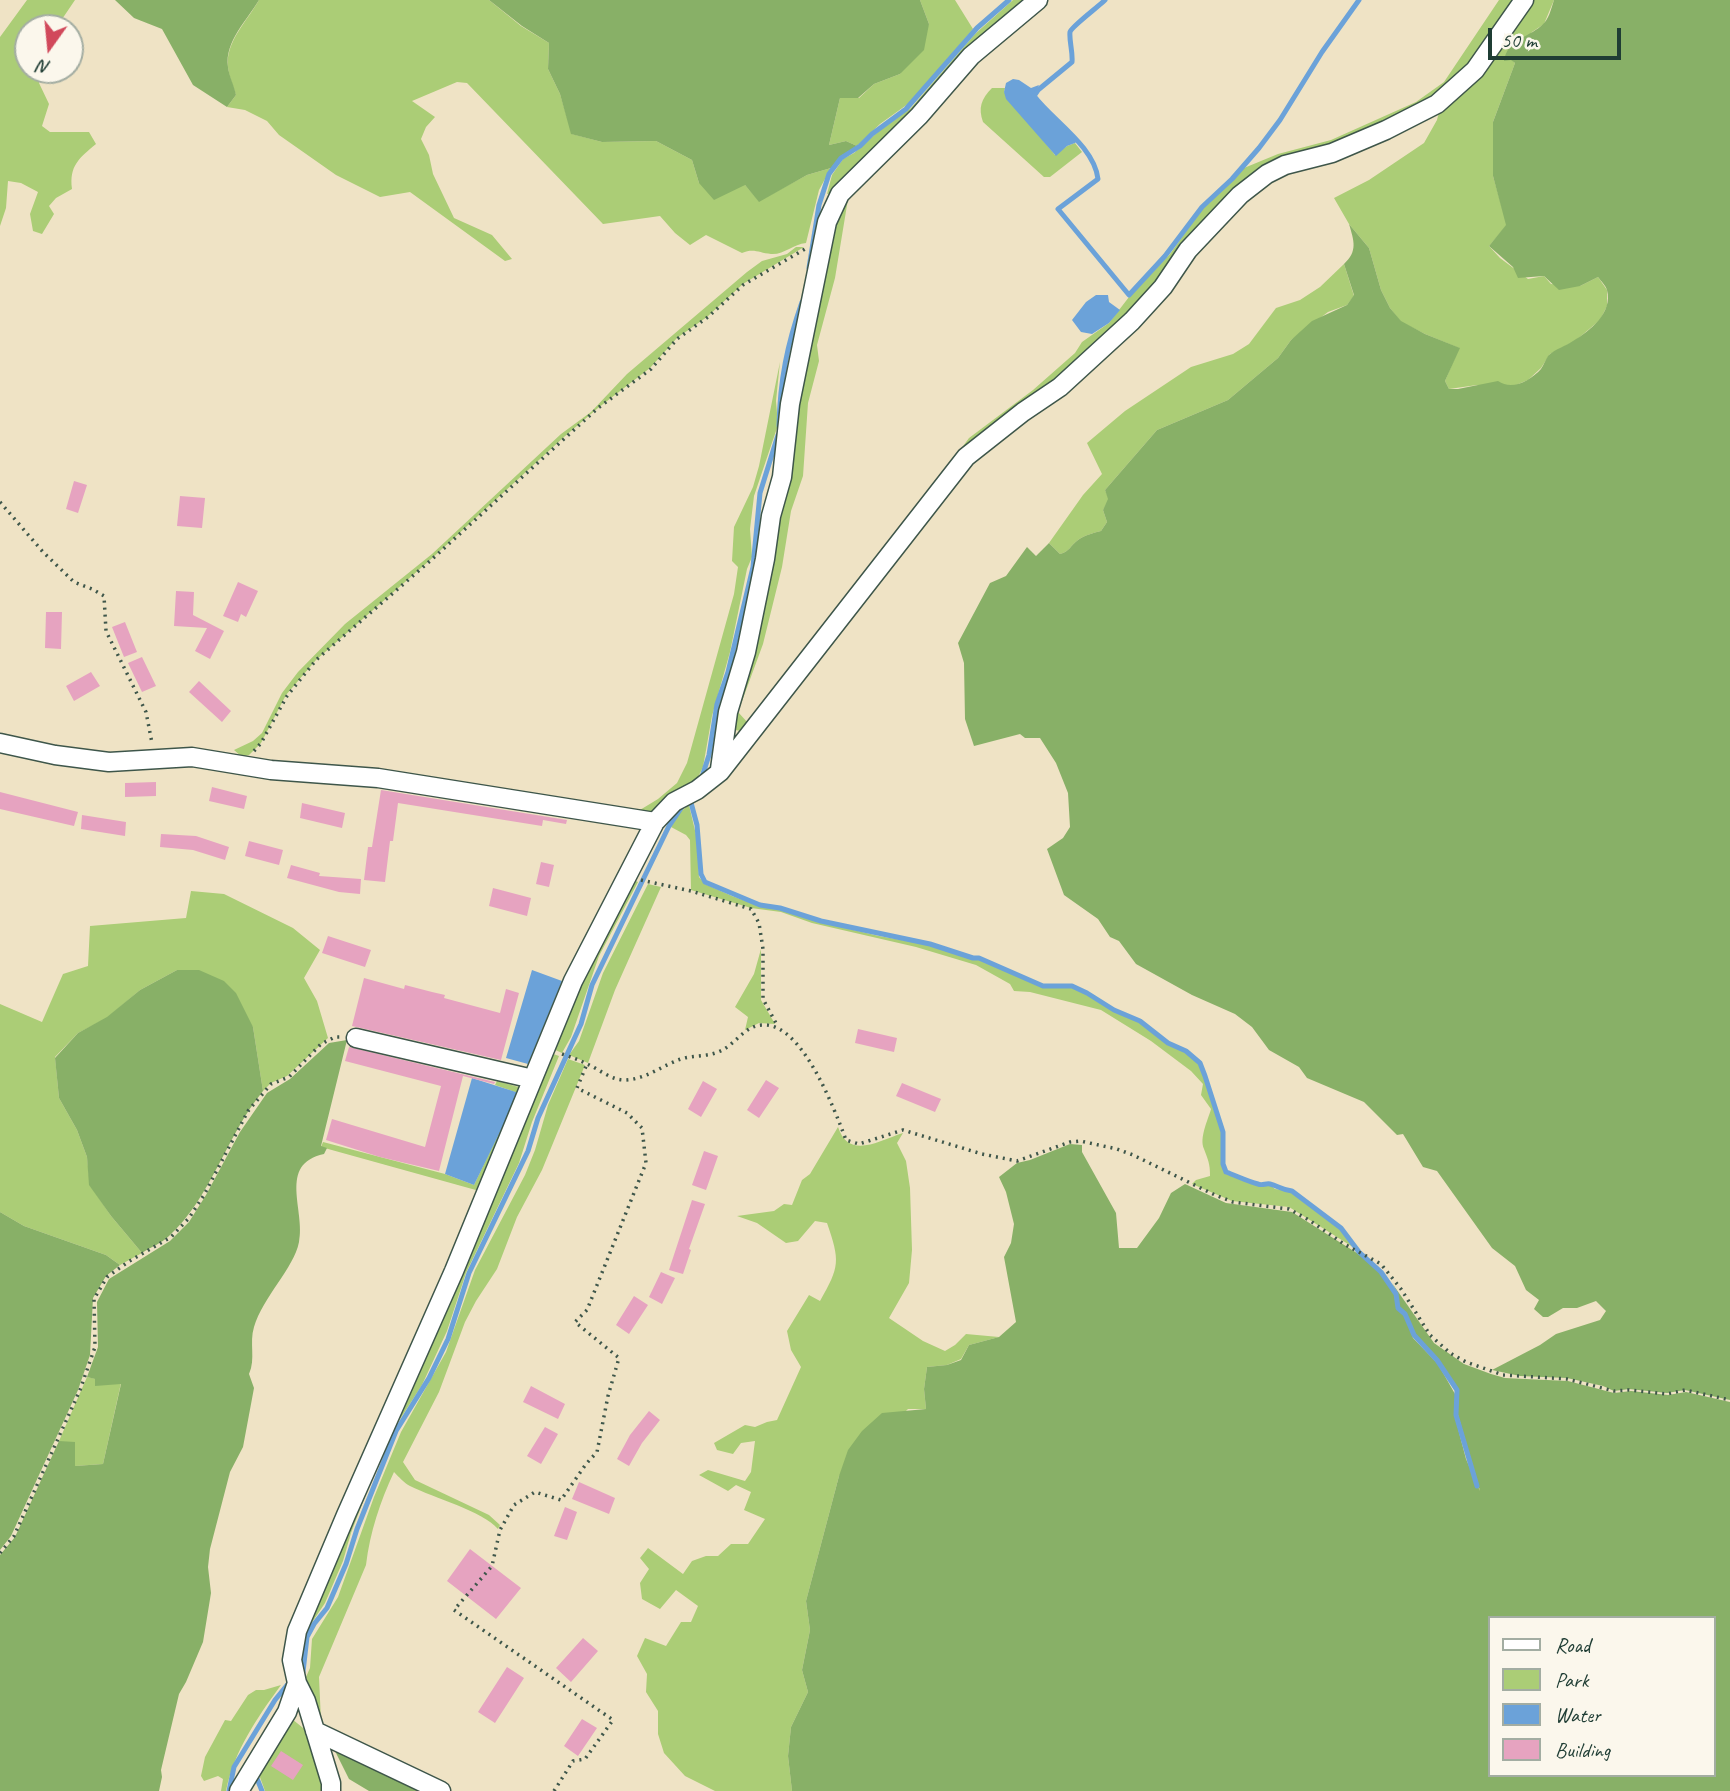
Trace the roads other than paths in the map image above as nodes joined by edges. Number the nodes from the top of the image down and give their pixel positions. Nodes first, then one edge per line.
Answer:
1 (1038, 0) edge
2 (1524, 0) edge
3 (0, 743) edge
4 (720, 772) junction
5 (655, 822) junction
6 (356, 1038) road end
7 (533, 1079) junction
8 (297, 1683) junction
9 (315, 1731) junction
10 (239, 1791) edge
11 (331, 1791) edge
12 (441, 1791) edge

1 - 4 street
2 - 4 street
3 - 5 street
4 - 5 street
5 - 7 street
6 - 7 street
7 - 8 street
8 - 9 street
8 - 10 street
9 - 11 street
9 - 12 street

